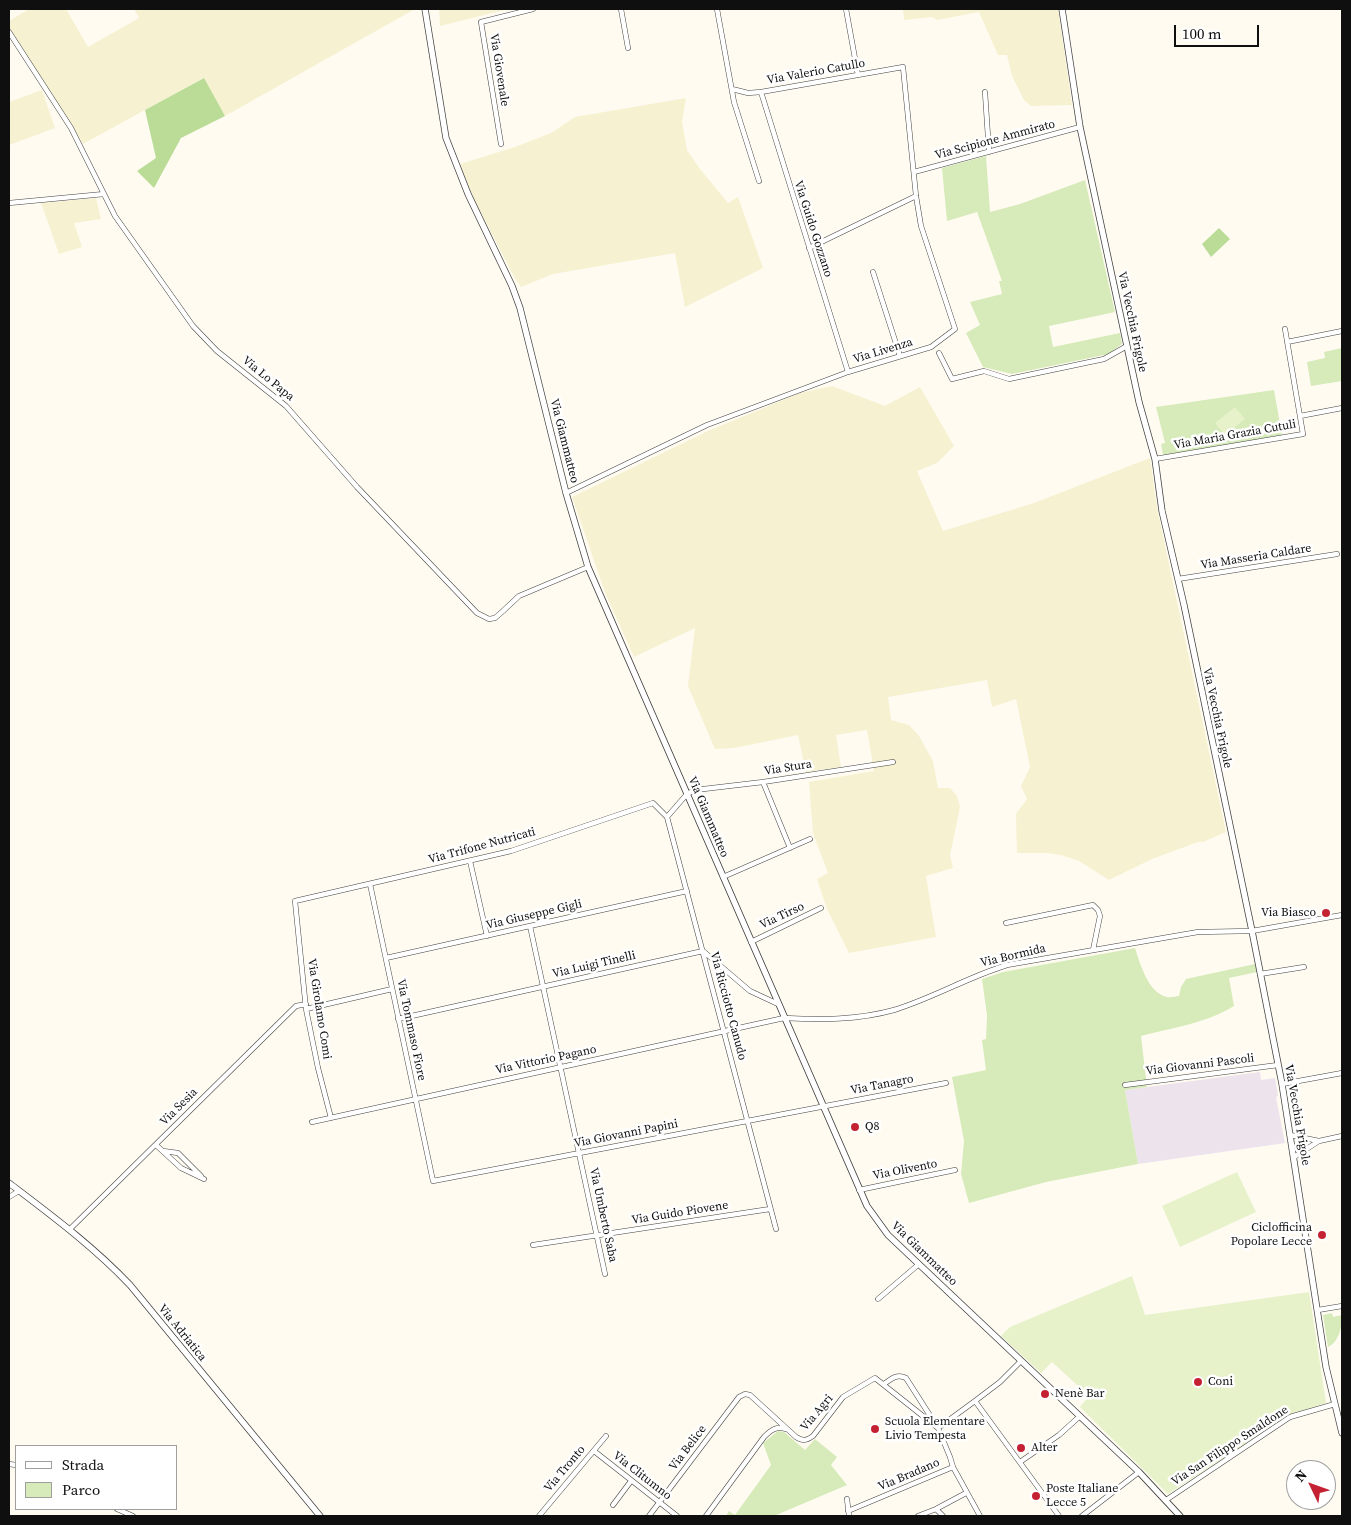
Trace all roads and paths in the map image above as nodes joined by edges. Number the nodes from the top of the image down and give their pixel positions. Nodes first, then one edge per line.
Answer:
1 (425, 9) edge
2 (533, 9) edge
3 (621, 9) edge
4 (717, 9) edge
5 (846, 9) edge
6 (1062, 9) edge
7 (9, 32) edge
8 (628, 48) dead end
9 (903, 67) joint
10 (858, 75) junction
11 (732, 89) junction
12 (761, 92) junction
13 (985, 92) dead end
14 (1080, 127) junction
15 (501, 144) dead end
16 (989, 152) junction
17 (914, 172) junction
18 (759, 181) dead end
19 (104, 194) junction
20 (916, 196) junction
21 (9, 203) edge
22 (809, 248) junction
23 (873, 272) dead end
24 (1285, 329) dead end
25 (1342, 331) edge
26 (1287, 342) junction
27 (1127, 346) junction
28 (939, 354) dead end
29 (900, 356) junction
30 (848, 372) junction
31 (1342, 408) edge
32 (1300, 416) junction
33 (1155, 459) junction
34 (566, 493) junction
35 (1338, 554) dead end
36 (588, 567) junction
37 (1178, 579) junction
38 (893, 762) dead end
39 (763, 782) junction
40 (687, 794) junction
41 (667, 817) junction
42 (810, 839) dead end
43 (790, 848) junction
44 (470, 862) junction
45 (723, 877) junction
46 (370, 884) junction
47 (687, 891) junction
48 (294, 901) joint
49 (821, 908) dead end
50 (1342, 915) edge
51 (1006, 923) dead end
52 (530, 926) junction
53 (1252, 931) junction
54 (487, 936) junction
55 (751, 942) junction
56 (1093, 950) junction
57 (703, 951) junction
58 (386, 958) junction
59 (1304, 967) dead end
60 (1260, 974) junction
61 (543, 987) junction
62 (392, 990) junction
63 (778, 1004) junction
64 (306, 1006) junction
65 (784, 1018) junction
66 (398, 1019) junction
67 (724, 1031) junction
68 (1278, 1065) junction
69 (560, 1067) junction
70 (1342, 1073) edge
71 (946, 1083) dead end
72 (1282, 1084) junction
73 (1125, 1085) dead end
74 (416, 1099) junction
75 (823, 1106) junction
76 (331, 1118) junction
77 (747, 1121) junction
78 (312, 1122) dead end
79 (1290, 1135) junction
80 (1342, 1136) edge
81 (1319, 1141) junction
82 (156, 1145) junction
83 (162, 1151) junction
84 (579, 1153) junction
85 (1294, 1157) junction
86 (955, 1170) dead end
87 (433, 1181) joint
88 (9, 1183) edge
89 (859, 1190) junction
90 (19, 1191) junction
91 (9, 1197) edge
92 (770, 1209) junction
93 (70, 1229) junction
94 (776, 1229) dead end
95 (597, 1236) junction
96 (533, 1245) dead end
97 (919, 1264) junction
98 (605, 1274) dead end
99 (878, 1299) dead end
100 (1342, 1306) edge
101 (1318, 1310) junction
102 (1021, 1361) junction
103 (884, 1384) junction
104 (745, 1394) joint
105 (975, 1401) junction
106 (1335, 1404) junction
107 (1080, 1416) junction
108 (938, 1428) junction
109 (786, 1429) junction
110 (1342, 1433) edge
111 (606, 1436) dead end
112 (594, 1451) junction
113 (1020, 1462) junction
114 (953, 1467) junction
115 (1140, 1472) junction
116 (631, 1481) junction
117 (966, 1493) junction
118 (847, 1499) dead end
119 (1166, 1500) junction
120 (660, 1502) junction
121 (613, 1505) dead end
122 (936, 1509) junction
123 (119, 1510) edge
124 (848, 1514) edge
125 (1177, 1515) edge
126 (133, 1516) edge
127 (320, 1516) edge
128 (539, 1516) edge
129 (649, 1516) edge
130 (677, 1516) edge
131 (706, 1516) edge
132 (918, 1516) edge
133 (943, 1516) edge
134 (980, 1516) edge
135 (1059, 1516) edge
136 (1082, 1516) edge

1 - 34 street, Via Giammatteo
2 - 15 street, Via Giovenale
3 - 8 street
4 - 11 street
5 - 10 street
6 - 14 street, Via Vecchia Frigole
7 - 19 street, Via Lo Papa
9 - 10 street, Via Valerio Catullo
9 - 17 street, Via Livenza
10 - 12 street, Via Valerio Catullo
11 - 12 street, Via Valerio Catullo
11 - 18 street
12 - 22 street, Via Guido Gozzano
13 - 16 street
14 - 16 street, Via Scipione Ammirato
14 - 27 street, Via Vecchia Frigole
16 - 17 street, Via Scipione Ammirato
17 - 20 street, Via Livenza
19 - 21 street
19 - 36 street, Via Lo Papa
20 - 22 street
20 - 29 street, Via Livenza
22 - 30 street, Via Guido Gozzano
23 - 29 street
24 - 26 street, Via Maria Grazia Cutuli
25 - 26 street
26 - 32 street, Via Maria Grazia Cutuli
27 - 28 street
27 - 33 street, Via Vecchia Frigole
29 - 30 street, Via Livenza
30 - 34 street, Via Livenza
31 - 32 street
32 - 33 street, Via Maria Grazia Cutuli
33 - 37 street, Via Vecchia Frigole
34 - 36 street, Via Giammatteo
35 - 37 street, Via Masseria Caldare
36 - 40 street, Via Giammatteo
37 - 53 street, Via Vecchia Frigole
38 - 39 street, Via Stura
39 - 40 street, Via Stura
39 - 43 street
40 - 41 street
40 - 45 street, Via Giammatteo
41 - 44 street, Via Trifone Nutricati
41 - 47 street, Via Ricciotto Canudo
42 - 43 street
43 - 45 street
44 - 46 street, Via Trifone Nutricati
44 - 54 street
45 - 55 street, Via Giammatteo
46 - 48 street, Via Trifone Nutricati
46 - 58 street, Via Tommaso Fiore
47 - 52 street, Via Giuseppe Gigli
47 - 57 street, Via Ricciotto Canudo
48 - 64 street, Via Girolamo Comi
49 - 55 street, Via Tirso
50 - 53 street, Via Bormida
51 - 56 street
52 - 54 street, Via Giuseppe Gigli
52 - 61 street, Via Umberto Saba
53 - 56 street, Via Bormida
53 - 60 street, Via Vecchia Frigole
54 - 58 street, Via Giuseppe Gigli
55 - 63 street, Via Giammatteo
56 - 65 street, Via Bormida
57 - 61 street, Via Luigi Tinelli
57 - 63 street
57 - 67 street, Via Ricciotto Canudo
58 - 62 street, Via Tommaso Fiore
59 - 60 street
60 - 68 street, Via Vecchia Frigole
61 - 66 street, Via Luigi Tinelli
61 - 69 street, Via Umberto Saba
62 - 64 street, Via Sesia
62 - 66 street, Via Tommaso Fiore
63 - 65 street, Via Giammatteo
64 - 76 street, Via Girolamo Comi
64 - 82 street, Via Sesia
65 - 67 street, Via Vittorio Pagano
65 - 75 street, Via Giammatteo
66 - 74 street, Via Tommaso Fiore
67 - 69 street, Via Vittorio Pagano
67 - 77 street, Via Ricciotto Canudo
68 - 72 street, Via Vecchia Frigole
68 - 73 street, Via Giovanni Pascoli
69 - 74 street, Via Vittorio Pagano
69 - 84 street, Via Umberto Saba
70 - 72 street
71 - 75 street, Via Tanagro
72 - 79 street, Via Vecchia Frigole
74 - 76 street, Via Vittorio Pagano
74 - 87 street, Via Tommaso Fiore
75 - 77 street, Via Giovanni Papini
75 - 89 street, Via Giammatteo
76 - 78 street, Via Vittorio Pagano
77 - 84 street, Via Giovanni Papini
77 - 92 street, Via Ricciotto Canudo
79 - 81 street
79 - 85 street, Via Vecchia Frigole
80 - 81 street
81 - 85 street
82 - 83 street
82 - 93 street, Via Sesia
83 - 83 street
84 - 87 street, Via Giovanni Papini
84 - 95 street, Via Umberto Saba
85 - 101 street, Via Vecchia Frigole
86 - 89 street, Via Olivento
88 - 90 street, Via Adriatica
89 - 97 street, Via Giammatteo
90 - 91 street
90 - 93 street, Via Adriatica
92 - 94 street, Via Ricciotto Canudo
92 - 95 street, Via Guido Piovene
93 - 127 street, Via Adriatica
95 - 96 street, Via Guido Piovene
95 - 98 street, Via Umberto Saba
97 - 99 street
97 - 102 street, Via Giammatteo
100 - 101 street
101 - 106 street, Via Vecchia Frigole
102 - 105 street
102 - 107 street, Via Giammatteo
103 - 108 street
103 - 108 street, Via Agri
103 - 109 street, Via Agri
104 - 109 street, Via Agri
104 - 120 street, Via Belice
105 - 108 street
105 - 113 street
106 - 110 street, Via Vecchia Frigole
106 - 119 street, Via San Filippo Smaldone
107 - 113 street
107 - 115 street, Via Giammatteo
108 - 114 street, Via Agri
109 - 131 street
111 - 112 street, Via Tronto
112 - 116 street, Via Clitumno
112 - 128 street, Via Tronto
113 - 135 street
114 - 117 street, Via Bradano
114 - 124 street, Via Bradano
115 - 119 street, Via Giammatteo
115 - 136 street
116 - 120 street, Via Clitumno
116 - 121 street
117 - 122 street
117 - 134 street, Via Bradano
118 - 124 street, Via Bradano
119 - 125 street, Via Giammatteo
120 - 129 street, Via Belice
120 - 130 street, Via Clitumno
122 - 132 street
122 - 133 street
123 - 126 street

